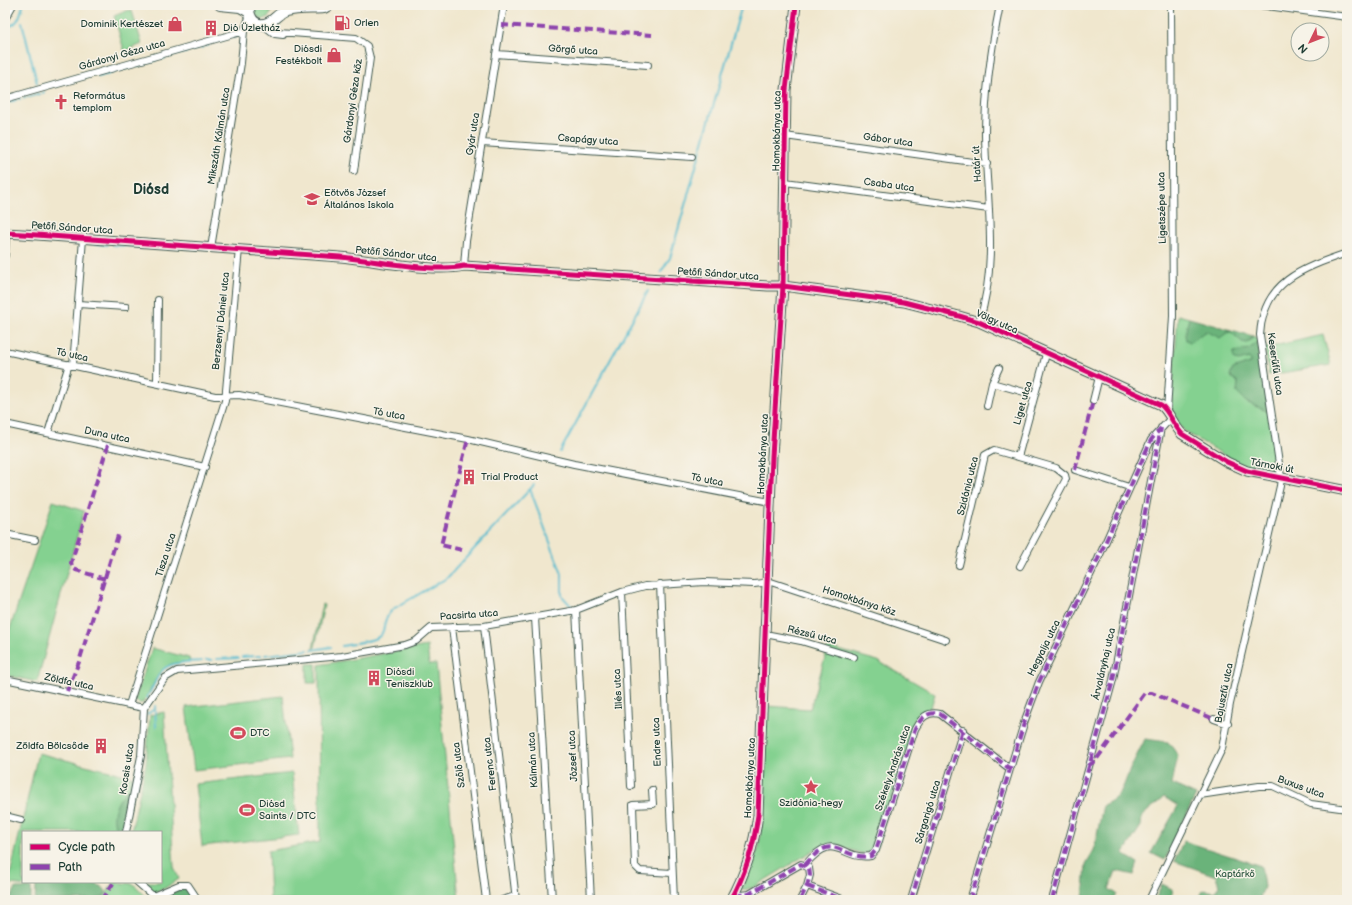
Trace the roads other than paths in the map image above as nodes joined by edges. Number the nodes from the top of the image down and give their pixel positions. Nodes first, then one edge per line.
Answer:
1 (14, 5) edge
2 (220, 5) edge
3 (275, 5) edge
4 (329, 5) edge
5 (504, 5) edge
6 (796, 5) edge
7 (1000, 5) edge
8 (1171, 5) edge
9 (1260, 5) edge
10 (250, 11) edge
11 (1347, 17) edge
12 (5, 19) edge
13 (273, 19) junction
14 (261, 24) junction
15 (245, 30) junction
16 (287, 33) junction
17 (496, 54) junction
18 (648, 65) dead end
19 (5, 99) edge
20 (786, 136) junction
21 (482, 143) junction
22 (692, 157) dead end
23 (987, 164) junction
24 (354, 171) dead end
25 (786, 182) junction
26 (989, 209) junction
27 (6, 233) edge
28 (83, 238) junction
29 (211, 248) junction
30 (239, 249) junction
31 (1347, 253) edge
32 (5, 255) edge
33 (464, 266) junction
34 (783, 286) junction
35 (158, 300) dead end
36 (78, 304) junction
37 (126, 308) dead end
38 (979, 322) junction
39 (5, 351) edge
40 (1046, 354) junction
41 (71, 364) junction
42 (999, 368) dead end
43 (1099, 377) junction
44 (157, 383) junction
45 (992, 383) junction
46 (225, 395) junction
47 (1035, 395) junction
48 (1093, 401) dead end
49 (987, 406) dead end
50 (1168, 415) junction
51 (5, 424) edge
52 (1161, 428) junction
53 (48, 433) junction
54 (1018, 457) junction
55 (205, 467) junction
56 (1075, 470) dead end
57 (1281, 477) junction
58 (1129, 487) junction
59 (1347, 491) edge
60 (770, 502) junction
61 (5, 534) edge
62 (34, 540) dead end
63 (959, 565) dead end
64 (1020, 566) dead end
65 (767, 582) junction
66 (660, 584) junction
67 (622, 592) junction
68 (576, 610) junction
69 (535, 618) junction
70 (484, 626) junction
71 (452, 627) junction
72 (765, 634) junction
73 (946, 640) dead end
74 (854, 657) dead end
75 (5, 679) edge
76 (128, 705) junction
77 (144, 708) junction
78 (1214, 718) dead end
79 (1228, 724) junction
80 (963, 730) junction
81 (1010, 769) junction
82 (631, 786) dead end
83 (652, 790) dead end
84 (1200, 795) junction
85 (1347, 809) edge
86 (5, 816) edge
87 (21, 820) dead end
88 (126, 831) edge
89 (805, 865) junction
90 (672, 873) junction
91 (138, 883) edge
92 (807, 886) junction
93 (733, 897) edge
94 (515, 898) edge
95 (198, 900) edge
96 (486, 900) edge
97 (502, 900) edge
98 (552, 900) edge
99 (591, 900) edge
100 (674, 900) edge
101 (800, 900) edge
102 (845, 900) edge
103 (911, 900) edge
104 (970, 900) edge
105 (1052, 900) edge
106 (1149, 900) edge

1 - 12 street
2 - 10 main road
3 - 13 main road
4 - 13 main road
5 - 17 street, Gyár utca
6 - 20 street, Homokbánya utca
7 - 23 street, Határ út
8 - 50 street, Ligetszépe utca
9 - 11 street
10 - 14 main road
10 - 15 street, Mikszáth Kálmán utca
13 - 14 main road
13 - 16 street
14 - 15 street
14 - 16 street, Gárdonyi Géza köz
15 - 19 street, Gárdonyi Géza utca
15 - 29 street, Mikszáth Kálmán utca
16 - 24 street, Gárdonyi Géza köz
17 - 18 street, Görgő utca
17 - 21 street, Gyár utca
20 - 23 street, Gábor utca
20 - 25 street, Homokbánya utca
21 - 22 street, Csapágy utca
21 - 33 street, Gyár utca
23 - 26 street, Határ út
25 - 26 street, Csaba utca
25 - 34 street, Homokbánya utca
26 - 38 street, Határ út
27 - 28 street, Petőfi Sándor utca
27 - 32 street
28 - 29 street, Petőfi Sándor utca
28 - 36 street
29 - 30 street, Petőfi Sándor utca
30 - 33 street, Petőfi Sándor utca
30 - 46 street, Berzsenyi Dániel utca
31 - 57 street, Keserűfű utca
33 - 34 street, Petőfi Sándor utca
34 - 38 street, Völgy utca
34 - 60 street, Homokbánya utca
35 - 44 street
36 - 37 street
36 - 41 street
38 - 40 street, Völgy utca
39 - 41 street, Tó utca
40 - 43 street, Völgy utca
40 - 47 street, Liget utca
41 - 44 street, Tó utca
41 - 53 street
42 - 45 street
43 - 48 street
43 - 50 street, Völgy utca
44 - 46 street, Tó utca
45 - 47 street
45 - 49 street
46 - 55 street, Tisza utca
46 - 60 street, Tó utca
47 - 54 street, Liget utca
50 - 52 street, Hegyalja utca
50 - 57 street, Tárnoki út
51 - 53 street, Duna utca
52 - 58 street, Hegyalja utca
52 - 105 street, Árvalányhaj utca
53 - 55 street, Duna utca
54 - 63 street, Szidónia utca
54 - 64 street, Szidónia utca
55 - 76 street, Tisza utca
56 - 58 street
57 - 59 street, Tárnoki út
57 - 79 street, Bajuszfű utca
58 - 81 street, Hegyalja utca
60 - 65 street, Homokbánya utca
61 - 62 street
65 - 66 street, Pacsirta utca
65 - 72 street, Homokbánya utca
65 - 73 street, Homokbánya köz
66 - 67 street, Pacsirta utca
66 - 90 street, Endre utca
67 - 68 street, Pacsirta utca
67 - 82 street, Illés utca
68 - 69 street, Pacsirta utca
68 - 99 street, József utca
69 - 70 street, Pacsirta utca
69 - 98 street, Kálmán utca
70 - 71 street, Pacsirta utca
70 - 94 street, Ferenc utca
71 - 77 street, Pacsirta utca
71 - 96 street, Szőlő utca
72 - 74 street, Rézsű utca
72 - 93 street, Homokbánya utca
75 - 76 street, Zöldfa utca
76 - 77 street
77 - 88 street, Kocsis utca
78 - 79 street
79 - 84 street, Bajuszfű utca
80 - 81 street, Székely András utca
80 - 89 street, Székely András utca
80 - 103 street, Sárgarigó utca
81 - 104 street, Hegyalja utca
83 - 90 street
84 - 85 street, Buxus utca
84 - 106 street, Bajuszfű utca
86 - 87 street
89 - 92 street
89 - 93 street
90 - 100 street, Endre utca
91 - 95 street
92 - 101 street
92 - 102 street
94 - 97 street

